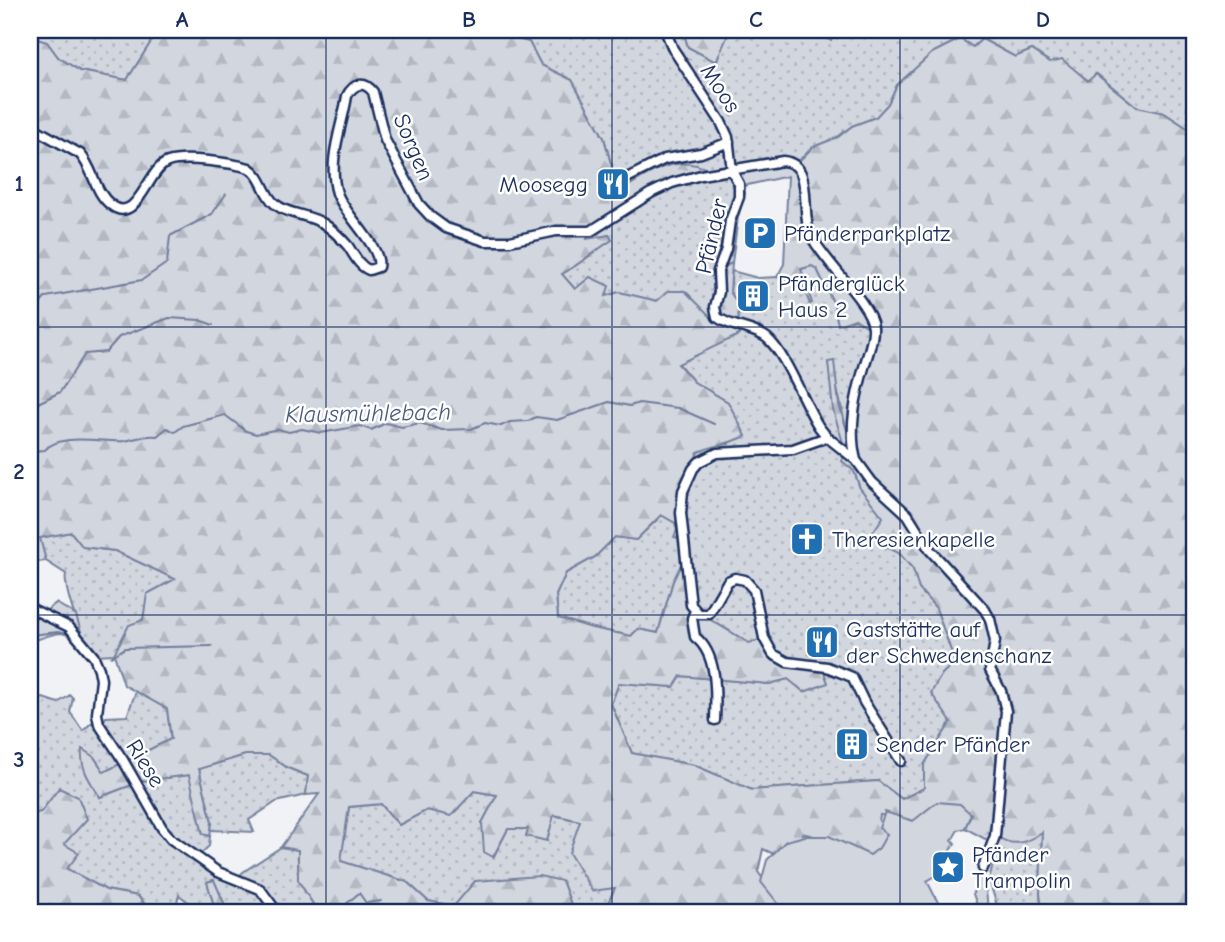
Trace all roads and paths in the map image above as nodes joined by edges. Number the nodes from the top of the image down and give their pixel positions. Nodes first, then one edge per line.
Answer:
1 (665, 30) edge
2 (30, 125) edge
3 (729, 142) junction
4 (732, 171) junction
5 (625, 179) dead end
6 (827, 437) junction
7 (856, 460) junction
8 (30, 608) edge
9 (695, 611) junction
10 (715, 720) dead end
11 (901, 761) dead end
12 (983, 867) dead end
13 (277, 912) edge

1 - 3 street, Moos
2 - 4 street, Sorgen
3 - 4 street, Moos
3 - 5 street
4 - 6 street, Pfänder
4 - 7 street, Pfänder
6 - 7 street, Pfänder
6 - 9 street
7 - 12 street, Pfänder
8 - 13 street, Riese
9 - 10 street
9 - 11 street

